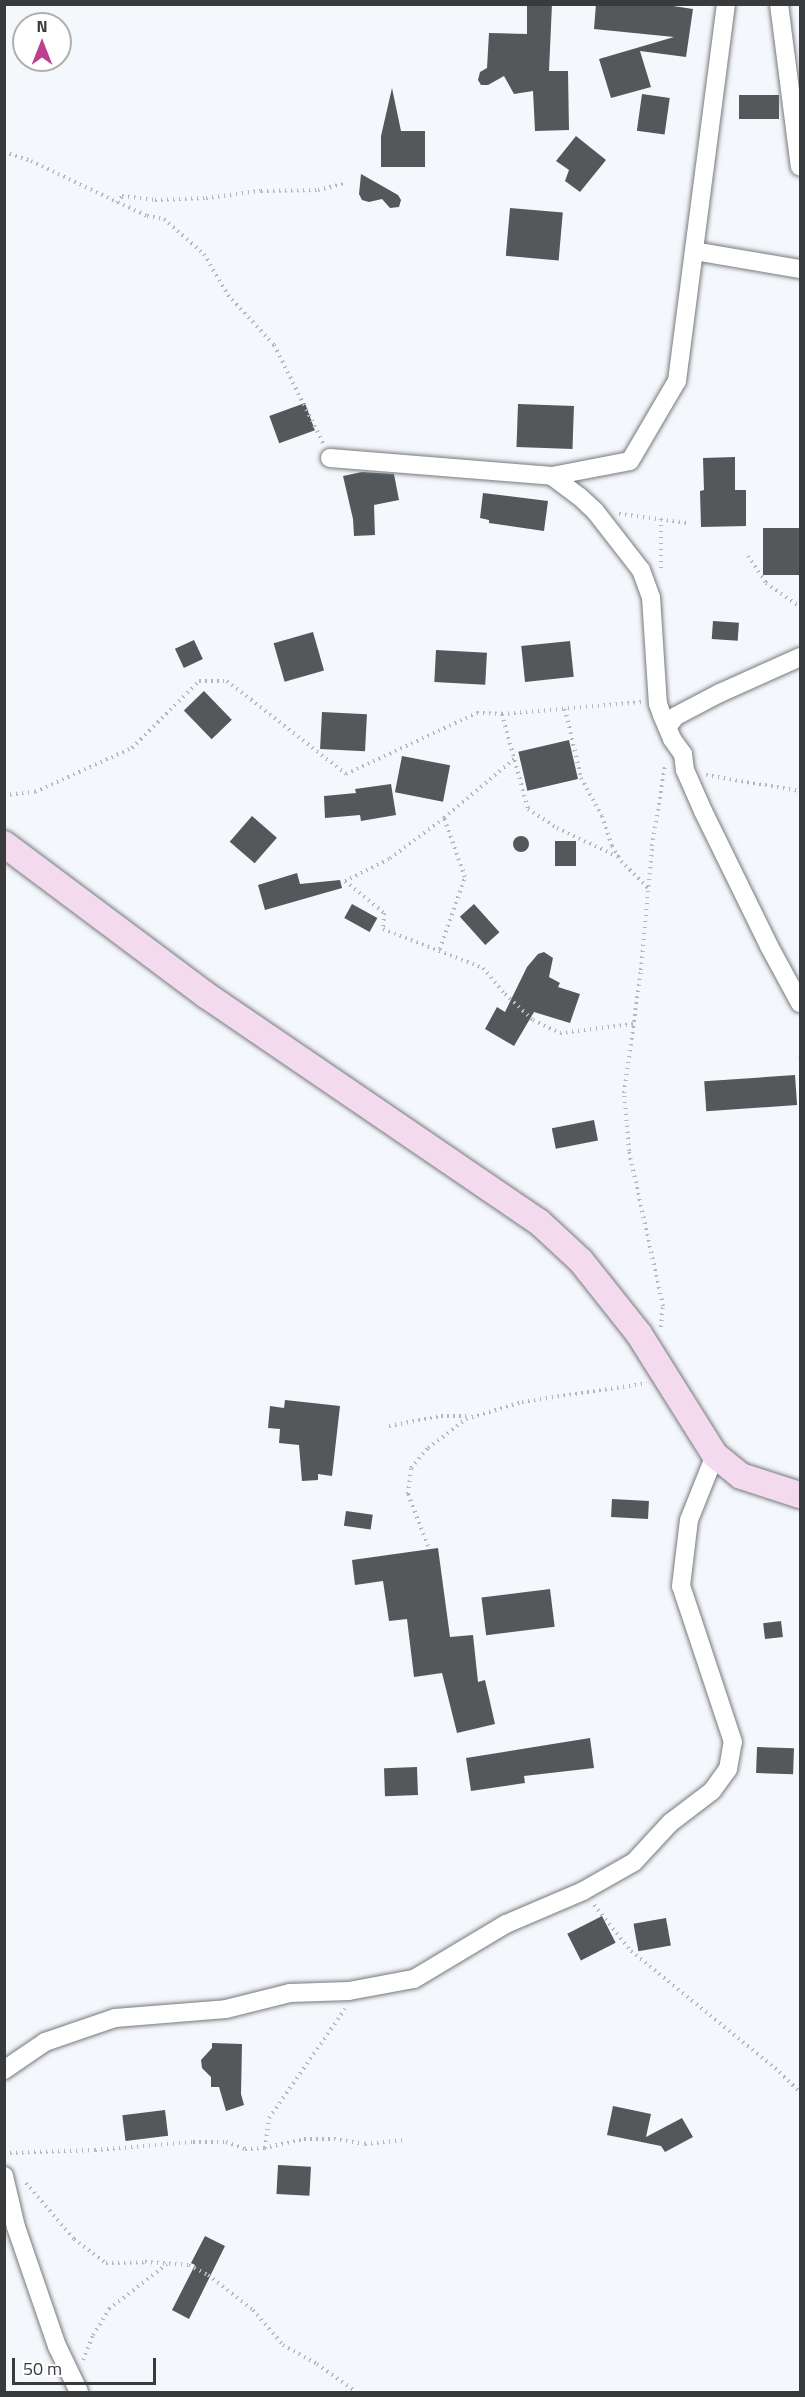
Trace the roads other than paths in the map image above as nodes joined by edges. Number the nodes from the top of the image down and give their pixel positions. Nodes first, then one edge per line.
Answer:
1 (726, 4) edge
2 (779, 4) edge
3 (801, 167) edge
4 (694, 251) junction
5 (801, 268) edge
6 (330, 458) road end
7 (552, 476) junction
8 (801, 657) edge
9 (669, 733) junction
10 (4, 844) edge
11 (801, 1003) edge
12 (715, 1455) junction
13 (801, 1495) edge
14 (4, 2070) edge
15 (12, 2176) edge
16 (75, 2385) edge

1 - 4 street
2 - 3 street
4 - 5 street
4 - 7 street
6 - 7 street
7 - 9 street
8 - 9 street
9 - 11 street
10 - 12 street
12 - 13 street
12 - 14 street
15 - 16 street

